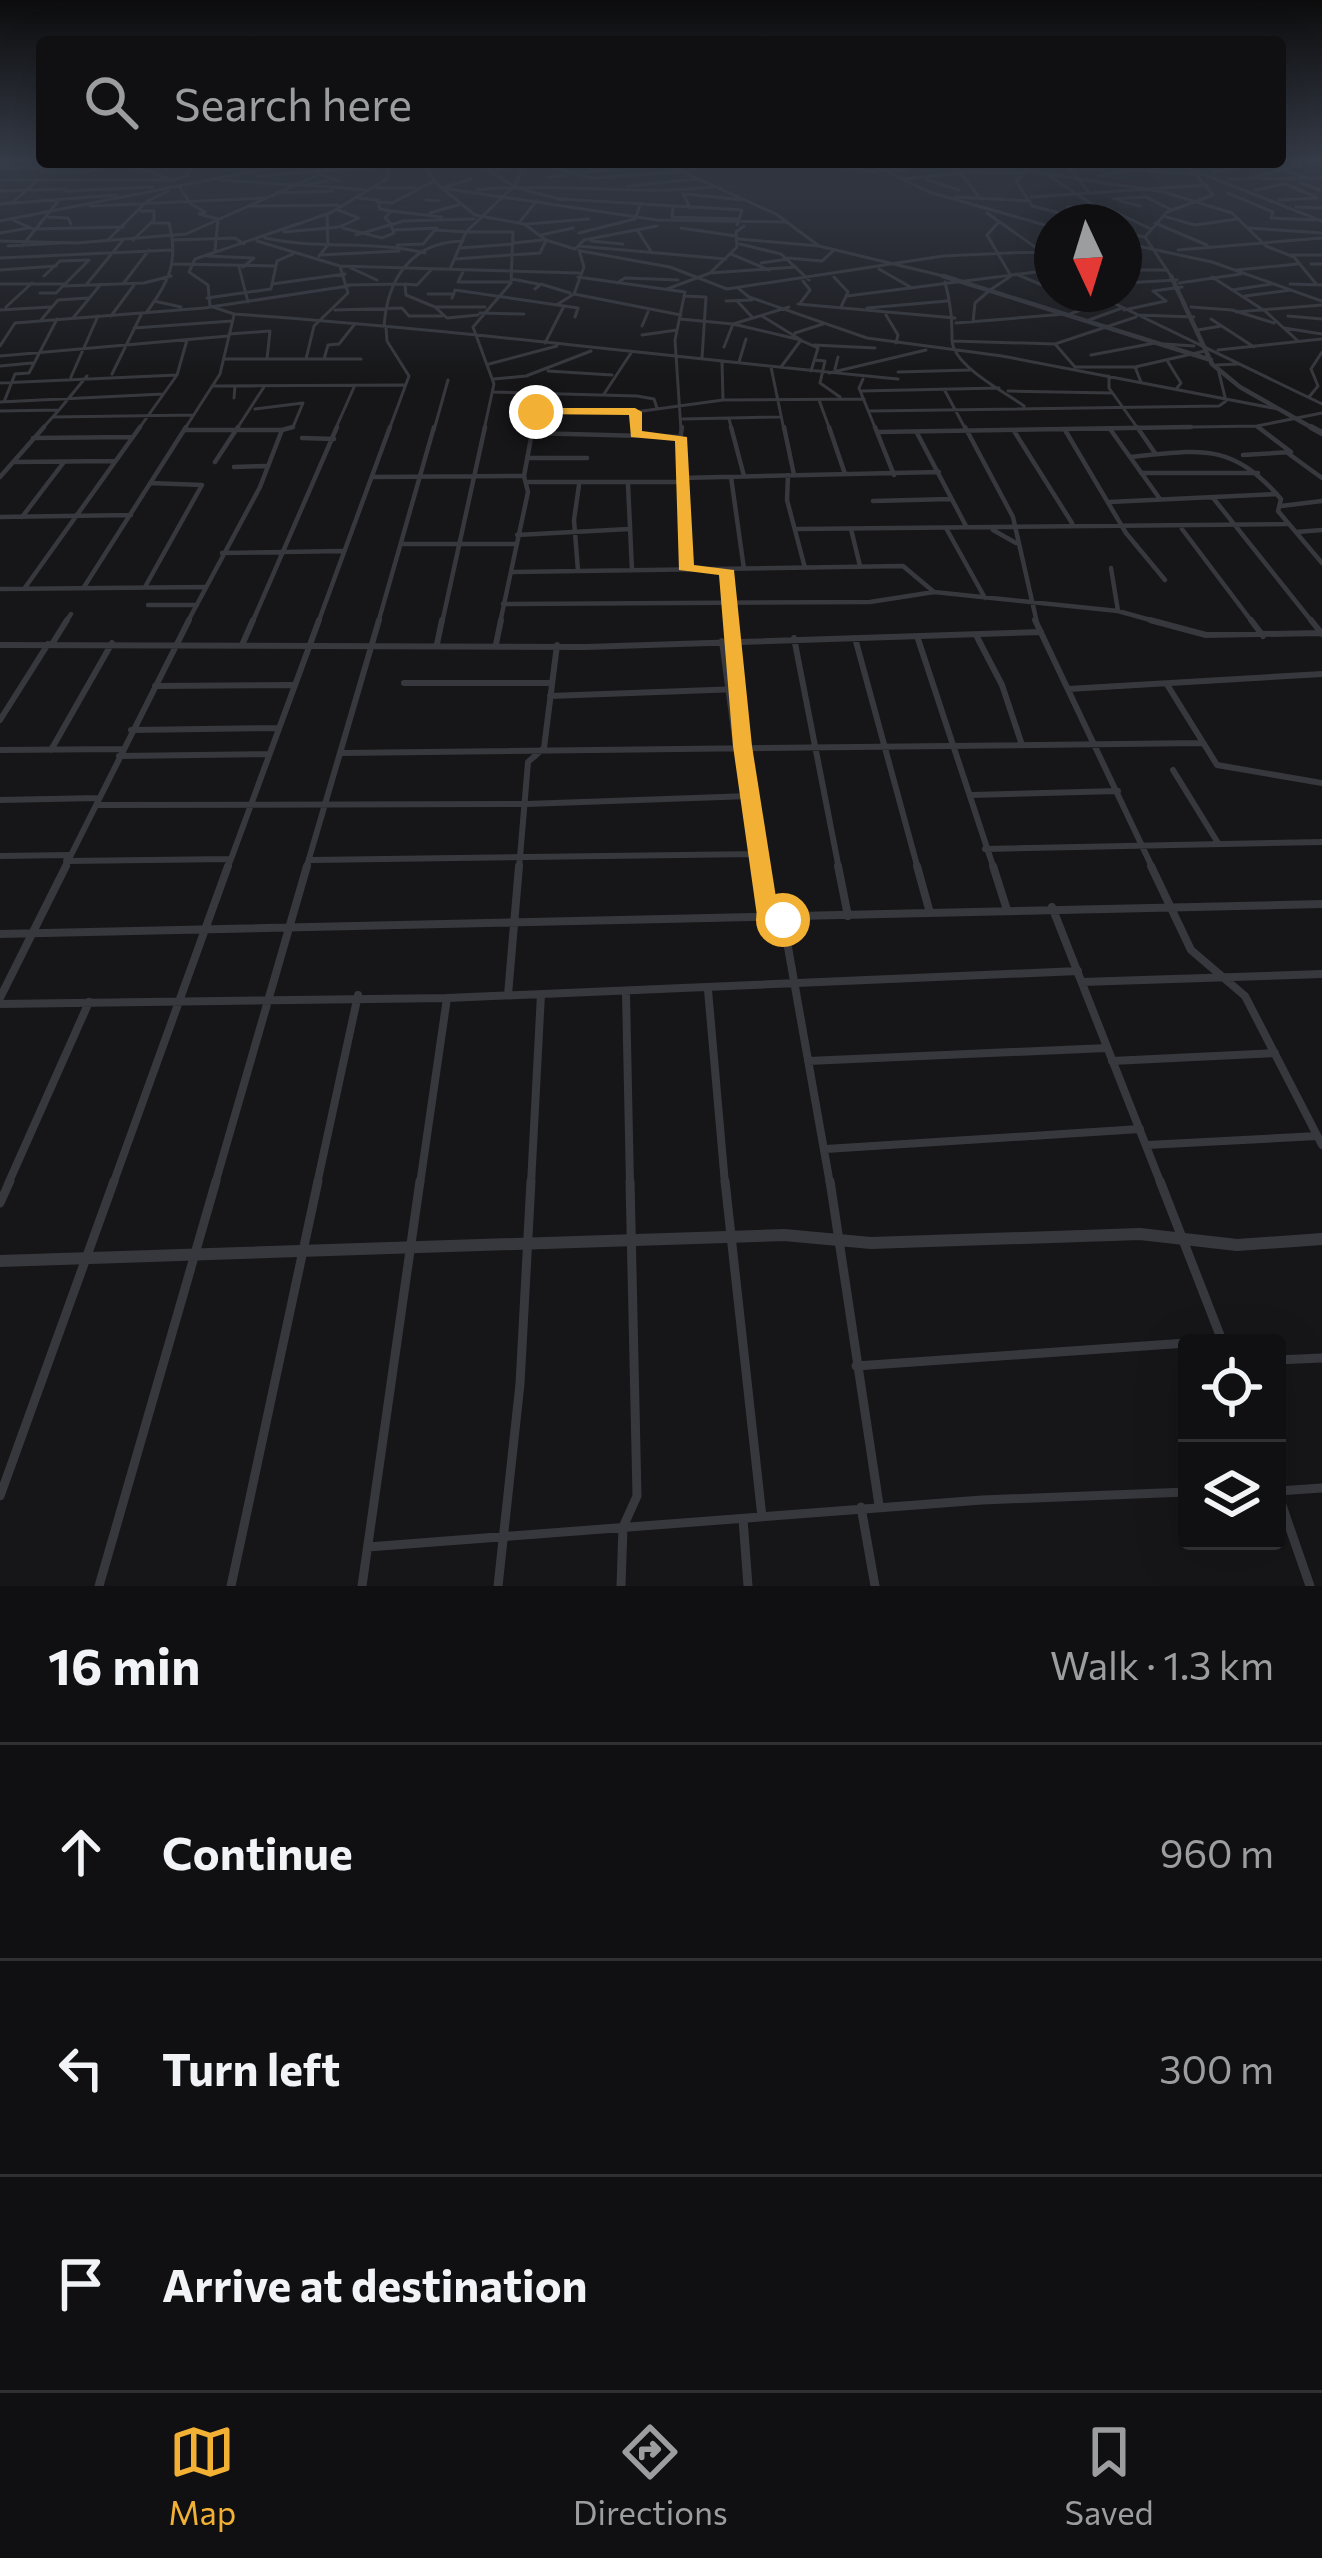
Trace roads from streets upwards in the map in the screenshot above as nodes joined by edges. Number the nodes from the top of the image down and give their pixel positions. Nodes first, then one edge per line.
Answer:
1 (31, 234) edge
2 (116, 234) edge
3 (140, 234) edge
4 (170, 234) edge
5 (181, 234) edge
6 (218, 234) edge
7 (274, 234) edge
8 (330, 234) edge
9 (359, 234) edge
10 (388, 234) edge
11 (432, 234) edge
12 (465, 234) edge
13 (513, 234) edge
14 (538, 234) edge
15 (548, 234) edge
16 (610, 234) edge
17 (640, 234) edge
18 (693, 234) edge
19 (713, 234) edge
20 (738, 234) edge
21 (804, 234) edge
22 (987, 234) edge
23 (1147, 234) edge
24 (1180, 234) edge
25 (1256, 234) edge
26 (356, 235) joint
27 (605, 235) joint
28 (364, 236) junction
29 (540, 236) junction
30 (1142, 236) edge
31 (1322, 236) edge
32 (1145, 237) junction
33 (171, 238) junction
34 (265, 238) dead end
35 (738, 239) junction
36 (1309, 239) junction
37 (123, 240) junction
38 (133, 240) junction
39 (218, 240) junction
40 (400, 240) dead end
41 (546, 240) junction
42 (0, 241) edge
43 (257, 241) dead end
44 (107, 242) junction
45 (696, 242) dead end
46 (357, 243) junction
47 (512, 243) junction
48 (1264, 243) junction
49 (24, 244) junction
50 (244, 244) junction
51 (461, 244) junction
52 (623, 244) dead end
53 (288, 245) junction
54 (328, 245) junction
55 (390, 245) junction
56 (819, 245) junction
57 (8, 246) dead end
58 (1142, 246) edge
59 (579, 247) junction
60 (1210, 247) junction
61 (1154, 248) junction
62 (280, 249) junction
63 (115, 250) junction
64 (149, 250) junction
65 (172, 250) junction
66 (403, 250) junction
67 (834, 250) junction
68 (1168, 250) junction
69 (215, 251) junction
70 (1034, 252) edge
71 (1322, 252) edge
72 (295, 253) junction
73 (425, 253) junction
74 (652, 253) junction
75 (996, 253) junction
76 (513, 255) junction
77 (1290, 255) junction
78 (201, 256) junction
79 (319, 257) junction
80 (608, 257) junction
81 (0, 258) edge
82 (787, 258) junction
83 (726, 259) junction
84 (455, 260) junction
85 (760, 263) junction
86 (1322, 263) edge
87 (172, 264) junction
88 (605, 264) dead end
89 (1298, 264) junction
90 (1311, 264) dead end
91 (56, 266) junction
92 (276, 266) junction
93 (340, 266) junction
94 (348, 266) junction
95 (879, 266) junction
96 (189, 267) junction
97 (241, 267) junction
98 (399, 267) junction
99 (796, 267) junction
100 (1142, 267) edge
101 (450, 269) junction
102 (0, 270) edge
103 (430, 270) junction
104 (464, 270) junction
105 (769, 270) junction
106 (1142, 270) edge
107 (1146, 270) junction
108 (1167, 270) junction
109 (1234, 270) junction
110 (1034, 271) edge
111 (1012, 272) junction
112 (710, 273) junction
113 (345, 274) junction
114 (604, 274) dead end
115 (723, 274) junction
116 (741, 274) junction
117 (1245, 274) junction
118 (580, 275) junction
119 (44, 276) dead end
120 (171, 276) junction
121 (697, 277) junction
122 (834, 277) junction
123 (1212, 277) junction
124 (513, 278) junction
125 (597, 280) junction
126 (806, 280) junction
127 (956, 280) junction
128 (681, 281) junction
129 (943, 281) junction
130 (32, 282) junction
131 (1034, 282) edge
132 (135, 283) junction
133 (385, 283) junction
134 (617, 283) junction
135 (1142, 283) edge
136 (1179, 283) junction
137 (0, 284) edge
138 (100, 284) junction
139 (123, 284) junction
140 (272, 284) junction
141 (405, 284) junction
142 (541, 284) junction
143 (1277, 284) junction
144 (65, 285) junction
145 (86, 285) junction
146 (348, 285) junction
147 (1319, 285) edge
148 (1292, 287) junction
149 (535, 289) dead end
150 (668, 289) junction
151 (909, 289) junction
152 (727, 290) junction
153 (740, 290) junction
154 (990, 290) junction
155 (1231, 290) junction
156 (245, 291) junction
157 (40, 293) dead end
158 (428, 294) dead end
159 (572, 294) junction
160 (504, 295) junction
161 (684, 296) junction
162 (847, 296) junction
163 (1243, 297) junction
164 (88, 298) junction
165 (207, 298) junction
166 (751, 298) junction
167 (278, 299) junction
168 (1322, 300) edge
169 (726, 301) dead end
170 (154, 302) junction
171 (248, 302) junction
172 (738, 302) junction
173 (947, 302) junction
174 (798, 304) junction
175 (908, 304) junction
176 (556, 305) junction
177 (1142, 305) edge
178 (52, 306) junction
179 (564, 306) junction
180 (212, 307) junction
181 (435, 307) junction
182 (488, 307) junction
183 (842, 307) junction
184 (1191, 307) junction
185 (788, 308) junction
186 (2, 309) edge
187 (190, 309) junction
188 (860, 309) junction
189 (331, 310) junction
190 (384, 310) junction
191 (1265, 311) junction
192 (648, 312) junction
193 (1074, 312) edge
194 (1114, 312) edge
195 (1128, 312) edge
196 (1236, 312) junction
197 (144, 313) junction
198 (479, 314) junction
199 (524, 314) dead end
200 (886, 314) junction
201 (1069, 314) junction
202 (98, 316) junction
203 (111, 316) junction
204 (260, 316) junction
205 (442, 316) junction
206 (761, 316) junction
207 (1135, 316) junction
208 (1288, 316) dead end
209 (233, 317) junction
210 (575, 317) dead end
211 (680, 317) junction
212 (1194, 317) junction
213 (74, 318) junction
214 (754, 318) junction
215 (57, 319) junction
216 (1211, 319) dead end
217 (1322, 319) edge
218 (40, 320) junction
219 (1089, 320) junction
220 (319, 321) junction
221 (956, 321) junction
222 (701, 322) junction
223 (973, 322) junction
224 (826, 323) junction
225 (355, 324) junction
226 (733, 324) junction
227 (1225, 325) junction
228 (1276, 325) junction
229 (641, 326) dead end
230 (385, 327) junction
231 (1115, 327) junction
232 (134, 328) junction
233 (1198, 329) junction
234 (677, 330) junction
235 (475, 333) junction
236 (795, 333) junction
237 (229, 335) junction
238 (642, 335) dead end
239 (1322, 337) edge
240 (746, 339) dead end
241 (187, 340) junction
242 (800, 340) junction
243 (877, 340) junction
244 (952, 341) junction
245 (1001, 342) junction
246 (545, 343) junction
247 (896, 343) junction
248 (1301, 343) junction
249 (560, 344) junction
250 (1055, 344) junction
251 (1156, 344) junction
252 (126, 345) junction
253 (814, 345) junction
254 (0, 346) edge
255 (724, 347) dead end
256 (1254, 347) junction
257 (875, 348) junction
258 (84, 349) junction
259 (929, 349) junction
260 (1204, 349) junction
261 (588, 350) junction
262 (40, 352) junction
263 (956, 352) junction
264 (631, 353) junction
265 (1091, 355) dead end
266 (0, 356) edge
267 (675, 356) junction
268 (1002, 356) junction
269 (1194, 356) junction
270 (1320, 356) edge
271 (838, 357) dead end
272 (267, 358) junction
273 (702, 358) junction
274 (224, 359) junction
275 (306, 359) junction
276 (325, 359) junction
277 (361, 359) dead end
278 (723, 360) junction
279 (815, 360) junction
280 (875, 360) junction
281 (35, 362) junction
282 (739, 362) junction
283 (1168, 362) junction
284 (488, 364) junction
285 (1215, 364) junction
286 (1242, 364) junction
287 (0, 366) edge
288 (771, 366) junction
289 (781, 367) junction
290 (1137, 367) junction
291 (973, 370) junction
292 (1073, 370) junction
293 (544, 371) junction
294 (812, 371) junction
295 (829, 371) junction
296 (898, 371) dead end
297 (111, 375) junction
298 (177, 375) junction
299 (612, 375) junction
300 (71, 376) junction
301 (87, 376) junction
302 (1109, 376) junction
303 (864, 377) junction
304 (494, 379) junction
305 (448, 380) dead end
306 (898, 380) dead end
307 (12, 382) junction
308 (1141, 382) junction
309 (0, 383) edge
310 (265, 385) junction
311 (355, 385) junction
312 (404, 385) junction
313 (212, 386) junction
314 (235, 386) junction
315 (1177, 388) junction
316 (944, 389) junction
317 (1005, 389) junction
318 (540, 390) junction
319 (861, 391) junction
320 (492, 392) junction
321 (1112, 393) junction
322 (163, 394) junction
323 (604, 394) junction
324 (72, 395) junction
325 (1309, 397) junction
326 (234, 398) dead end
327 (842, 399) junction
328 (864, 399) junction
329 (723, 400) junction
330 (819, 400) junction
331 (776, 401) junction
332 (1226, 401) junction
333 (1322, 404) edge
334 (1, 405) edge
335 (682, 405) junction
336 (1024, 406) junction
337 (657, 408) junction
338 (1126, 408) junction
339 (255, 409) junction
340 (1278, 409) junction
341 (59, 410) junction
342 (955, 410) junction
343 (870, 411) junction
344 (536, 412) junction
345 (635, 412) junction
346 (1322, 412) edge
347 (147, 415) junction
348 (194, 415) junction
349 (53, 417) junction
350 (780, 417) junction
351 (1294, 417) junction
352 (683, 419) junction
353 (729, 419) junction
354 (1257, 426) junction
355 (1140, 428) junction
356 (234, 429) junction
357 (1110, 429) junction
358 (185, 430) junction
359 (282, 430) junction
360 (1065, 430) junction
361 (916, 431) junction
362 (967, 431) junction
363 (1014, 431) junction
364 (880, 432) junction
365 (531, 433) junction
366 (1322, 433) edge
367 (635, 435) junction
368 (132, 437) junction
369 (681, 437) junction
370 (32, 438) junction
371 (302, 439) dead end
372 (334, 439) junction
373 (1156, 454) junction
374 (1235, 454) junction
375 (1289, 454) junction
376 (1130, 457) junction
377 (527, 458) junction
378 (586, 458) dead end
379 (64, 461) junction
380 (115, 461) junction
381 (13, 462) junction
382 (215, 462) dead end
383 (266, 466) junction
384 (234, 467) dead end
385 (939, 472) junction
386 (1141, 473) junction
387 (1258, 473) junction
388 (844, 474) junction
389 (791, 475) junction
390 (894, 475) junction
391 (475, 476) junction
392 (744, 476) junction
393 (0, 477) edge
394 (370, 477) junction
395 (421, 477) junction
396 (731, 477) junction
397 (526, 478) junction
398 (1322, 478) edge
399 (681, 480) junction
400 (150, 483) junction
401 (579, 484) junction
402 (628, 484) junction
403 (1277, 494) junction
404 (952, 499) junction
405 (1160, 499) junction
406 (1214, 499) junction
407 (873, 500) dead end
408 (1322, 500) edge
409 (1109, 502) junction
410 (1282, 506) junction
411 (75, 515) junction
412 (130, 515) junction
413 (0, 517) edge
414 (22, 517) junction
415 (1070, 524) junction
416 (1123, 524) junction
417 (1287, 524) junction
418 (963, 526) junction
419 (1013, 526) junction
420 (1238, 526) junction
421 (946, 528) junction
422 (1181, 528) junction
423 (629, 529) junction
424 (797, 529) junction
425 (850, 529) junction
426 (988, 529) junction
427 (1322, 530) edge
428 (575, 532) junction
429 (1294, 532) junction
430 (517, 540) junction
431 (1016, 543) junction
432 (401, 544) junction
433 (459, 544) junction
434 (341, 551) junction
435 (284, 552) junction
436 (222, 554) junction
437 (1322, 563) edge
438 (860, 566) junction
439 (806, 568) junction
440 (1112, 568) dead end
441 (744, 569) junction
442 (632, 570) junction
443 (687, 570) junction
444 (727, 570) junction
445 (578, 571) junction
446 (512, 572) junction
447 (1165, 580) dead end
448 (84, 587) junction
449 (145, 587) junction
450 (205, 587) junction
451 (0, 589) edge
452 (24, 589) junction
453 (934, 592) junction
454 (986, 599) junction
455 (730, 602) junction
456 (503, 604) junction
457 (148, 605) dead end
458 (196, 605) junction
459 (1029, 606) junction
460 (1118, 611) junction
461 (71, 614) dead end
462 (1041, 632) junction
463 (1322, 634) edge
464 (976, 635) junction
465 (1264, 636) junction
466 (794, 638) junction
467 (855, 638) junction
468 (918, 638) junction
469 (722, 640) junction
470 (733, 640) junction
471 (112, 643) junction
472 (50, 644) junction
473 (307, 644) junction
474 (372, 644) junction
475 (437, 644) junction
476 (496, 644) junction
477 (0, 645) edge
478 (242, 645) junction
479 (556, 645) junction
480 (174, 646) junction
481 (1322, 674) edge
482 (404, 683) dead end
483 (551, 683) junction
484 (1167, 684) junction
485 (292, 685) junction
486 (154, 686) junction
487 (739, 689) junction
488 (1068, 689) junction
489 (729, 690) junction
490 (550, 696) junction
491 (0, 721) edge
492 (278, 728) junction
493 (131, 730) junction
494 (1022, 742) junction
495 (1096, 742) junction
496 (883, 743) junction
497 (950, 743) junction
498 (1202, 743) junction
499 (816, 745) junction
500 (742, 746) junction
501 (544, 748) junction
502 (0, 750) edge
503 (51, 750) junction
504 (121, 752) junction
505 (340, 753) junction
506 (268, 754) junction
507 (1173, 770) dead end
508 (1322, 783) edge
509 (1118, 791) junction
510 (971, 795) junction
511 (749, 796) junction
512 (0, 800) edge
513 (98, 801) junction
514 (252, 802) junction
515 (328, 802) junction
516 (527, 804) junction
517 (1322, 842) edge
518 (1218, 843) junction
519 (1144, 845) junction
520 (985, 849) junction
521 (758, 854) junction
522 (0, 856) edge
523 (67, 858) junction
524 (521, 858) junction
525 (231, 859) junction
526 (310, 860) junction
527 (1322, 904) edge
528 (1170, 906) junction
529 (1052, 907) junction
530 (1007, 910) junction
531 (930, 913) junction
532 (768, 916) junction
533 (848, 916) junction
534 (783, 920) junction
535 (516, 922) junction
536 (291, 926) junction
537 (206, 928) junction
538 (29, 933) junction
539 (0, 934) edge
540 (1219, 974) junction
541 (1080, 976) junction
542 (1321, 976) edge
543 (796, 985) junction
544 (707, 988) junction
545 (626, 992) junction
546 (541, 994) junction
547 (358, 995) junction
548 (508, 995) junction
549 (269, 998) junction
550 (447, 998) junction
551 (178, 1000) junction
552 (0, 1001) edge
553 (89, 1002) junction
554 (1107, 1048) junction
555 (1275, 1053) junction
556 (808, 1061) junction
557 (1112, 1061) junction
558 (1140, 1129) junction
559 (1319, 1141) edge
560 (1146, 1145) junction
561 (825, 1149) junction
562 (0, 1203) edge
563 (1181, 1235) junction
564 (837, 1237) junction
565 (1322, 1239) edge
566 (729, 1240) junction
567 (630, 1243) junction
568 (526, 1247) junction
569 (414, 1250) junction
570 (304, 1252) junction
571 (194, 1256) junction
572 (86, 1259) junction
573 (0, 1261) edge
574 (1219, 1334) edge
575 (1178, 1344) edge
576 (1322, 1358) edge
577 (1286, 1360) edge
578 (856, 1366) junction
579 (1322, 1488) edge
580 (1286, 1490) edge
581 (1178, 1492) edge
582 (0, 1496) edge
583 (879, 1505) junction
584 (861, 1507) junction
585 (762, 1517) junction
586 (1286, 1517) edge
587 (742, 1519) junction
588 (623, 1527) junction
589 (502, 1540) junction
590 (368, 1547) junction
591 (99, 1586) edge
592 (231, 1586) edge
593 (362, 1586) edge
594 (498, 1586) edge
595 (621, 1586) edge
596 (748, 1586) edge
597 (875, 1586) edge
598 (1310, 1586) edge

1 - 49 street
2 - 44 street
3 - 38 street
4 - 33 street
5 - 33 street
6 - 39 street
7 - 50 street
8 - 54 street
9 - 26 street
10 - 28 street
11 - 55 street
12 - 51 street
13 - 47 street
14 - 29 street
15 - 29 street
16 - 27 street
17 - 74 street
18 - 45 street
19 - 35 street
20 - 35 street
21 - 56 street
22 - 75 street
23 - 32 street
24 - 60 street
25 - 48 street
26 - 28 street
27 - 59 street
28 - 46 street
29 - 41 street
30 - 32 street
31 - 36 street
32 - 61 street
33 - 38 street
33 - 39 street
33 - 65 street
34 - 53 street
35 - 56 street
35 - 82 street
35 - 83 street
36 - 48 street
36 - 71 street
37 - 38 street
37 - 44 street
37 - 63 street
39 - 50 street
39 - 69 street
40 - 55 street
41 - 47 street
41 - 59 street
41 - 76 street
42 - 49 street
43 - 62 street
44 - 49 street
46 - 54 street
46 - 55 street
47 - 51 street
47 - 76 street
48 - 60 street
48 - 77 street
49 - 57 street
50 - 69 street
51 - 73 street
51 - 84 street
52 - 59 street
53 - 54 street
53 - 62 street
54 - 79 street
55 - 66 street
56 - 67 street
58 - 61 street
59 - 74 street
59 - 80 street
59 - 118 street
60 - 68 street
61 - 68 street
61 - 108 street
62 - 72 street
63 - 64 street
63 - 81 street
63 - 145 street
64 - 65 street
64 - 139 street
65 - 87 street
66 - 73 street
66 - 79 street
67 - 82 street
67 - 95 street
68 - 109 street
69 - 78 street
70 - 75 street
71 - 77 street
72 - 79 street
72 - 92 street
73 - 98 street
74 - 83 street
75 - 95 street
75 - 111 street
76 - 84 street
76 - 124 street
77 - 89 street
78 - 96 street
78 - 97 street
79 - 93 street
80 - 88 street
80 - 121 street
82 - 85 street
82 - 99 street
83 - 85 street
83 - 112 street
83 - 116 street
84 - 101 street
85 - 105 street
86 - 90 street
87 - 96 street
87 - 120 street
89 - 109 street
89 - 147 street
91 - 102 street
91 - 119 street
91 - 144 street
92 - 97 street
92 - 140 street
93 - 94 street
93 - 113 street
94 - 98 street
94 - 133 street
95 - 122 street
95 - 129 street
95 - 151 street
96 - 97 street
96 - 165 street
97 - 156 street
98 - 103 street
98 - 133 street
99 - 105 street
99 - 126 street
100 - 107 street
101 - 103 street
101 - 104 street
103 - 141 street
104 - 124 street
104 - 124 street
105 - 116 street
106 - 107 street
107 - 108 street
108 - 136 street
109 - 117 street
110 - 111 street
111 - 127 street
111 - 131 street
111 - 154 street
112 - 115 street
112 - 121 street
113 - 140 street
113 - 146 street
114 - 125 street
115 - 116 street
115 - 152 street
117 - 123 street
117 - 143 street
118 - 124 street
118 - 125 street
118 - 159 street
120 - 132 street
120 - 170 street
121 - 128 street
121 - 152 street
122 - 126 street
122 - 162 street
123 - 136 street
123 - 155 street
124 - 142 street
124 - 160 street
125 - 134 street
126 - 153 street
126 - 174 street
127 - 129 street
127 - 154 street
128 - 134 street
128 - 150 street
129 - 151 street
129 - 173 street
130 - 137 street
130 - 144 street
130 - 186 street
132 - 139 street
132 - 203 street
133 - 141 street
133 - 146 street
133 - 190 street
134 - 150 street
135 - 136 street
136 - 177 street
136 - 184 street
138 - 139 street
138 - 145 street
138 - 164 street
140 - 156 street
141 - 181 street
142 - 149 street
142 - 159 street
143 - 148 street
143 - 155 street
144 - 145 street
144 - 157 street
146 - 167 street
146 - 189 street
147 - 148 street
148 - 163 street
148 - 168 street
150 - 161 street
151 - 162 street
151 - 175 street
152 - 153 street
153 - 166 street
154 - 201 street
154 - 223 street
155 - 163 street
156 - 165 street
156 - 171 street
158 - 160 street
159 - 176 street
159 - 192 street
160 - 176 street
160 - 182 street
161 - 211 street
161 - 222 street
162 - 183 street
163 - 191 street
164 - 178 street
164 - 213 street
165 - 180 street
166 - 172 street
166 - 185 street
167 - 171 street
167 - 204 street
168 - 191 street
169 - 172 street
170 - 187 street
170 - 197 street
171 - 180 street
172 - 214 street
173 - 175 street
173 - 221 street
174 - 183 street
174 - 185 street
175 - 188 street
176 - 179 street
178 - 186 street
178 - 218 street
179 - 210 street
179 - 246 street
180 - 187 street
180 - 209 street
181 - 182 street
181 - 205 street
182 - 198 street
183 - 188 street
184 - 196 street
184 - 212 street
185 - 206 street
185 - 224 street
187 - 197 street
188 - 200 street
189 - 190 street
189 - 220 street
190 - 205 street
190 - 230 street
191 - 196 street
191 - 228 street
192 - 211 street
192 - 229 street
193 - 201 street
194 - 219 street
195 - 207 street
196 - 228 street
197 - 203 street
197 - 232 street
198 - 199 street
198 - 205 street
198 - 235 street
200 - 221 street
200 - 247 street
201 - 219 street
201 - 223 street
202 - 203 street
202 - 213 street
202 - 258 street
204 - 209 street
204 - 220 street
206 - 214 street
206 - 236 street
207 - 212 street
207 - 231 street
207 - 260 street
208 - 217 street
209 - 232 street
209 - 237 street
211 - 222 street
211 - 234 street
212 - 233 street
213 - 215 street
214 - 226 street
215 - 218 street
215 - 262 street
216 - 227 street
218 - 254 street
219 - 231 street
220 - 225 street
220 - 275 street
221 - 223 street
221 - 244 street
222 - 226 street
222 - 273 street
224 - 236 street
224 - 243 street
225 - 230 street
225 - 276 street
226 - 242 street
226 - 255 street
227 - 233 street
227 - 256 street
228 - 239 street
228 - 248 street
230 - 235 street
230 - 312 street
231 - 250 street
231 - 251 street
232 - 252 street
233 - 260 street
234 - 238 street
234 - 267 street
235 - 246 street
235 - 284 street
236 - 242 street
237 - 241 street
237 - 272 street
237 - 274 street
239 - 248 street
240 - 282 street
241 - 252 street
241 - 298 street
242 - 253 street
242 - 289 street
243 - 247 street
243 - 257 street
244 - 245 street
244 - 263 street
245 - 250 street
245 - 268 street
246 - 249 street
247 - 259 street
248 - 256 street
249 - 261 street
249 - 284 street
250 - 292 street
251 - 260 street
251 - 265 street
251 - 269 street
252 - 258 street
252 - 297 street
253 - 257 street
253 - 279 street
256 - 260 street
257 - 280 street
258 - 262 street
258 - 300 street
259 - 263 street
259 - 280 street
260 - 269 street
260 - 285 street
260 - 286 street
261 - 264 street
261 - 293 street
262 - 266 street
262 - 281 street
263 - 268 street
263 - 291 street
264 - 267 street
264 - 299 street
267 - 273 street
267 - 335 street
268 - 292 street
269 - 283 street
269 - 285 street
270 - 325 street
271 - 295 street
272 - 274 street
272 - 275 street
273 - 278 street
274 - 313 street
275 - 276 street
276 - 277 street
278 - 282 street
278 - 329 street
279 - 294 street
279 - 295 street
280 - 295 street
281 - 287 street
281 - 307 street
282 - 288 street
283 - 290 street
283 - 315 street
284 - 304 street
285 - 286 street
285 - 332 street
285 - 340 street
286 - 325 street
288 - 289 street
288 - 331 street
289 - 294 street
290 - 292 street
290 - 308 street
291 - 296 street
291 - 317 street
292 - 302 street
293 - 299 street
293 - 304 street
294 - 295 street
295 - 303 street
295 - 327 street
297 - 298 street
297 - 301 street
298 - 322 street
299 - 323 street
300 - 301 street
300 - 307 street
301 - 324 street
302 - 308 street
302 - 321 street
303 - 306 street
303 - 319 street
304 - 320 street
305 - 395 street
307 - 309 street
307 - 334 street
308 - 315 street
310 - 311 street
310 - 314 street
310 - 339 street
311 - 312 street
311 - 372 street
312 - 394 street
313 - 314 street
313 - 348 street
314 - 326 street
315 - 332 street
316 - 317 street
316 - 319 street
316 - 342 street
317 - 321 street
317 - 336 street
318 - 320 street
318 - 323 street
318 - 344 street
319 - 328 street
320 - 391 street
321 - 338 street
322 - 324 street
322 - 347 street
323 - 337 street
324 - 334 street
324 - 341 street
325 - 333 street
327 - 328 street
327 - 330 street
328 - 343 street
329 - 331 street
329 - 335 street
330 - 331 street
330 - 388 street
331 - 350 street
332 - 338 street
332 - 340 street
334 - 341 street
335 - 337 street
335 - 352 street
336 - 338 street
336 - 342 street
337 - 345 street
338 - 355 street
339 - 356 street
339 - 359 street
340 - 351 street
341 - 349 street
342 - 343 street
342 - 362 street
343 - 364 street
344 - 345 street
344 - 365 street
345 - 367 street
346 - 351 street
347 - 348 street
347 - 349 street
347 - 368 street
348 - 358 street
349 - 370 street
350 - 353 street
350 - 389 street
351 - 354 street
351 - 366 street
352 - 353 street
352 - 369 street
353 - 392 street
354 - 355 street
354 - 375 street
355 - 357 street
355 - 373 street
356 - 358 street
356 - 359 street
356 - 382 street
357 - 360 street
357 - 376 street
358 - 400 street
359 - 383 street
360 - 363 street
360 - 409 street
361 - 362 street
361 - 364 street
361 - 385 street
362 - 363 street
362 - 419 street
363 - 415 street
364 - 390 street
365 - 367 street
365 - 377 street
367 - 369 street
368 - 370 street
368 - 380 street
369 - 399 street
370 - 381 street
371 - 372 street
372 - 435 street
373 - 374 street
373 - 376 street
374 - 375 street
374 - 387 street
375 - 398 street
376 - 386 street
377 - 378 street
377 - 397 street
379 - 380 street
379 - 381 street
379 - 414 street
380 - 411 street
381 - 393 street
383 - 384 street
383 - 436 street
385 - 390 street
385 - 404 street
386 - 387 street
386 - 405 street
387 - 403 street
388 - 389 street
388 - 390 street
389 - 392 street
389 - 424 street
391 - 395 street
391 - 397 street
391 - 433 street
392 - 396 street
394 - 395 street
394 - 434 street
395 - 432 street
396 - 399 street
396 - 441 street
397 - 401 street
397 - 430 street
399 - 402 street
399 - 443 street
400 - 412 street
400 - 449 street
401 - 402 street
401 - 428 street
402 - 423 street
403 - 406 street
403 - 410 street
404 - 407 street
404 - 418 street
405 - 406 street
405 - 409 street
406 - 420 street
408 - 410 street
409 - 416 street
410 - 417 street
411 - 412 street
411 - 414 street
411 - 452 street
412 - 448 street
413 - 414 street
415 - 416 street
415 - 419 street
416 - 422 street
416 - 447 street
417 - 420 street
417 - 429 street
418 - 421 street
418 - 426 street
419 - 426 street
419 - 431 street
420 - 422 street
420 - 463 street
421 - 425 street
421 - 454 street
422 - 465 street
423 - 428 street
423 - 442 street
424 - 425 street
424 - 439 street
425 - 438 street
426 - 431 street
427 - 429 street
428 - 430 street
428 - 445 street
429 - 437 street
430 - 433 street
430 - 446 street
431 - 459 street
432 - 433 street
432 - 474 street
433 - 475 street
434 - 435 street
434 - 473 street
435 - 436 street
435 - 478 street
436 - 450 street
438 - 439 street
438 - 453 street
439 - 441 street
440 - 460 street
441 - 444 street
442 - 443 street
442 - 445 street
443 - 444 street
444 - 455 street
445 - 446 street
446 - 456 street
448 - 449 street
448 - 452 street
449 - 450 street
450 - 458 street
451 - 452 street
453 - 454 street
453 - 455 street
454 - 459 street
455 - 456 street
455 - 470 street
456 - 476 street
457 - 458 street
458 - 480 street
459 - 460 street
459 - 462 street
460 - 465 street
461 - 472 street
462 - 464 street
462 - 488 street
463 - 465 street
464 - 468 street
464 - 494 street
466 - 467 street
466 - 470 street
466 - 499 street
467 - 468 street
467 - 496 street
468 - 497 street
469 - 470 street
469 - 479 street
469 - 489 street
470 - 487 street
471 - 472 street
471 - 480 street
471 - 503 street
472 - 477 street
472 - 491 street
473 - 474 street
473 - 478 street
473 - 485 street
474 - 475 street
474 - 505 street
475 - 476 street
476 - 479 street
478 - 480 street
479 - 483 street
480 - 486 street
481 - 484 street
482 - 483 street
483 - 490 street
484 - 488 street
484 - 498 street
485 - 486 street
485 - 492 street
486 - 493 street
487 - 489 street
487 - 500 street
488 - 495 street
489 - 490 street
489 - 500 street
490 - 501 street
492 - 493 street
492 - 506 street
493 - 504 street
494 - 495 street
494 - 497 street
495 - 498 street
495 - 509 street
496 - 497 street
496 - 499 street
496 - 531 street
497 - 510 street
498 - 508 street
499 - 500 street
499 - 533 street
500 - 501 street
500 - 511 street
501 - 505 street
501 - 516 street
502 - 503 street
503 - 504 street
504 - 506 street
504 - 513 street
505 - 515 street
506 - 514 street
507 - 518 street
509 - 510 street
509 - 519 street
510 - 520 street
511 - 516 street
511 - 521 street
512 - 513 street
513 - 514 street
513 - 523 street
514 - 515 street
514 - 525 street
515 - 516 street
515 - 526 street
516 - 524 street
517 - 518 street
518 - 519 street
519 - 520 street
519 - 528 street
520 - 530 street
521 - 524 street
521 - 532 street
522 - 523 street
523 - 525 street
523 - 538 street
524 - 526 street
524 - 535 street
525 - 537 street
526 - 536 street
527 - 528 street
528 - 529 street
528 - 540 street
529 - 530 street
529 - 541 street
530 - 531 street
531 - 533 street
532 - 534 street
532 - 535 street
533 - 534 street
534 - 543 street
535 - 536 street
535 - 548 street
536 - 537 street
536 - 549 street
537 - 538 street
537 - 551 street
538 - 539 street
538 - 552 street
540 - 541 street
540 - 542 street
540 - 555 street
541 - 543 street
541 - 554 street
543 - 544 street
543 - 556 street
544 - 545 street
544 - 566 street
545 - 546 street
545 - 567 street
546 - 548 street
546 - 568 street
547 - 549 street
547 - 550 street
547 - 570 street
548 - 550 street
549 - 551 street
549 - 571 street
550 - 569 street
551 - 553 street
551 - 572 street
552 - 553 street
553 - 562 street
554 - 556 street
554 - 557 street
555 - 557 street
555 - 559 street
556 - 561 street
557 - 558 street
558 - 560 street
558 - 561 street
559 - 560 street
560 - 563 street
561 - 564 street
563 - 564 street
563 - 565 street
563 - 574 street
564 - 566 street
564 - 578 street
566 - 567 street
566 - 585 street
567 - 568 street
567 - 588 street
568 - 569 street
568 - 589 street
569 - 570 street
569 - 590 street
570 - 571 street
570 - 592 street
571 - 572 street
571 - 591 street
572 - 573 street
572 - 582 street
575 - 578 street
576 - 577 street
578 - 583 street
579 - 580 street
581 - 583 street
583 - 584 street
584 - 585 street
584 - 597 street
585 - 587 street
586 - 598 street
587 - 588 street
587 - 596 street
588 - 589 street
588 - 595 street
589 - 590 street
589 - 594 street
590 - 593 street

